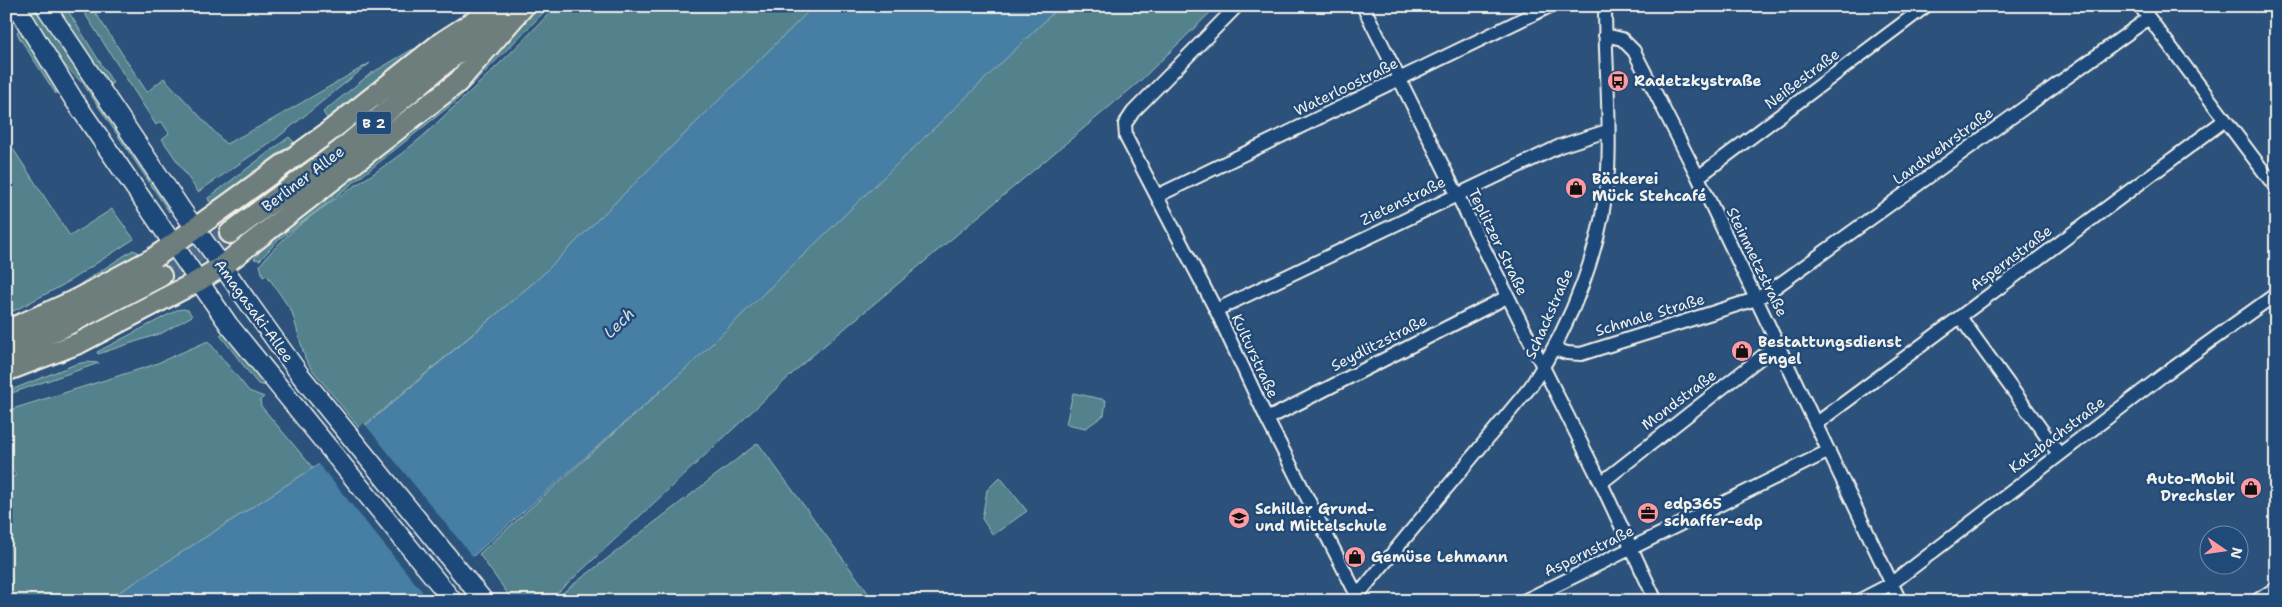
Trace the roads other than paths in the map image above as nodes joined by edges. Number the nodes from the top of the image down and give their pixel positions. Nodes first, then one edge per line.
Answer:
1 (16, 6) edge
2 (45, 6) edge
3 (498, 6) edge
4 (512, 6) edge
5 (524, 6) edge
6 (1237, 6) edge
7 (1363, 6) edge
8 (1550, 6) edge
9 (1605, 6) edge
10 (1926, 6) edge
11 (2140, 6) edge
12 (2149, 18) junction
13 (1605, 34) junction
14 (1399, 79) junction
15 (2225, 120) junction
16 (1607, 131) junction
17 (1698, 177) junction
18 (2276, 188) edge
19 (1456, 194) junction
20 (1157, 196) junction
21 (195, 228) junction
22 (230, 233) tunnel mouth
23 (173, 245) junction
24 (221, 267) junction
25 (161, 276) tunnel mouth
26 (198, 281) junction
27 (2276, 294) edge
28 (1507, 297) junction
29 (1756, 299) junction
30 (1216, 310) junction
31 (1960, 317) junction
32 (6, 331) edge
33 (1778, 344) junction
34 (1554, 349) junction
35 (6, 351) edge
36 (1542, 369) junction
37 (6, 371) edge
38 (1267, 419) junction
39 (1817, 422) junction
40 (1829, 451) junction
41 (2059, 454) junction
42 (1601, 482) junction
43 (1631, 548) junction
44 (1891, 584) junction
45 (2276, 590) edge
46 (1357, 599) edge
47 (453, 601) edge
48 (484, 601) edge
49 (1524, 601) edge
50 (1656, 601) edge
51 (1858, 601) edge
52 (1900, 601) edge
53 (2259, 601) edge

1 - 23 main road, Amagasaki-Allee
2 - 21 main road, Amagasaki-Allee
3 - 21 main road
4 - 22 main road, Berliner Allee / B 2
5 - 24 main road
6 - 20 street, Kulturstraße
7 - 14 street, Teplitzer Straße
8 - 14 street, Waterloostraße
9 - 13 street, Schackstraße
10 - 17 street, Neißestraße
11 - 12 street
12 - 15 street
12 - 29 street, Landwehrstraße
13 - 16 street, Schackstraße
13 - 17 street, Steinmetzstraße
14 - 19 street, Teplitzer Straße
14 - 20 street, Waterloostraße
15 - 18 street
15 - 31 street, Aspernstraße
16 - 19 street, Zietenstraße
16 - 34 street, Schackstraße
17 - 29 street, Steinmetzstraße
19 - 28 street, Teplitzer Straße
19 - 30 street, Zietenstraße
20 - 30 street, Kulturstraße
21 - 23 main road
21 - 24 main road, Amagasaki-Allee
23 - 26 main road, Amagasaki-Allee
23 - 32 main road
24 - 26 main road
24 - 48 main road, Amagasaki-Allee
25 - 35 main road
26 - 37 main road
26 - 47 main road, Amagasaki-Allee
27 - 41 street, Katzbachstraße
28 - 36 street, Teplitzer Straße
28 - 38 street, Seydlitzstraße
29 - 33 street, Steinmetzstraße
29 - 34 street, Schmale Straße
30 - 38 street, Kulturstraße
31 - 39 street, Aspernstraße
31 - 41 street
33 - 39 street, Steinmetzstraße
33 - 42 street, Mondstraße
34 - 36 street, Schackstraße
36 - 42 street, Teplitzer Straße
36 - 46 street, Schackstraße
38 - 46 street, Kulturstraße
39 - 40 street, Steinmetzstraße
40 - 43 street, Aspernstraße
40 - 44 street, Steinmetzstraße
41 - 44 street, Katzbachstraße
42 - 43 street, Teplitzer Straße
43 - 49 street, Aspernstraße
43 - 50 street, Teplitzer Straße
44 - 51 street, Katzbachstraße
44 - 52 street, Steinmetzstraße
45 - 53 street

